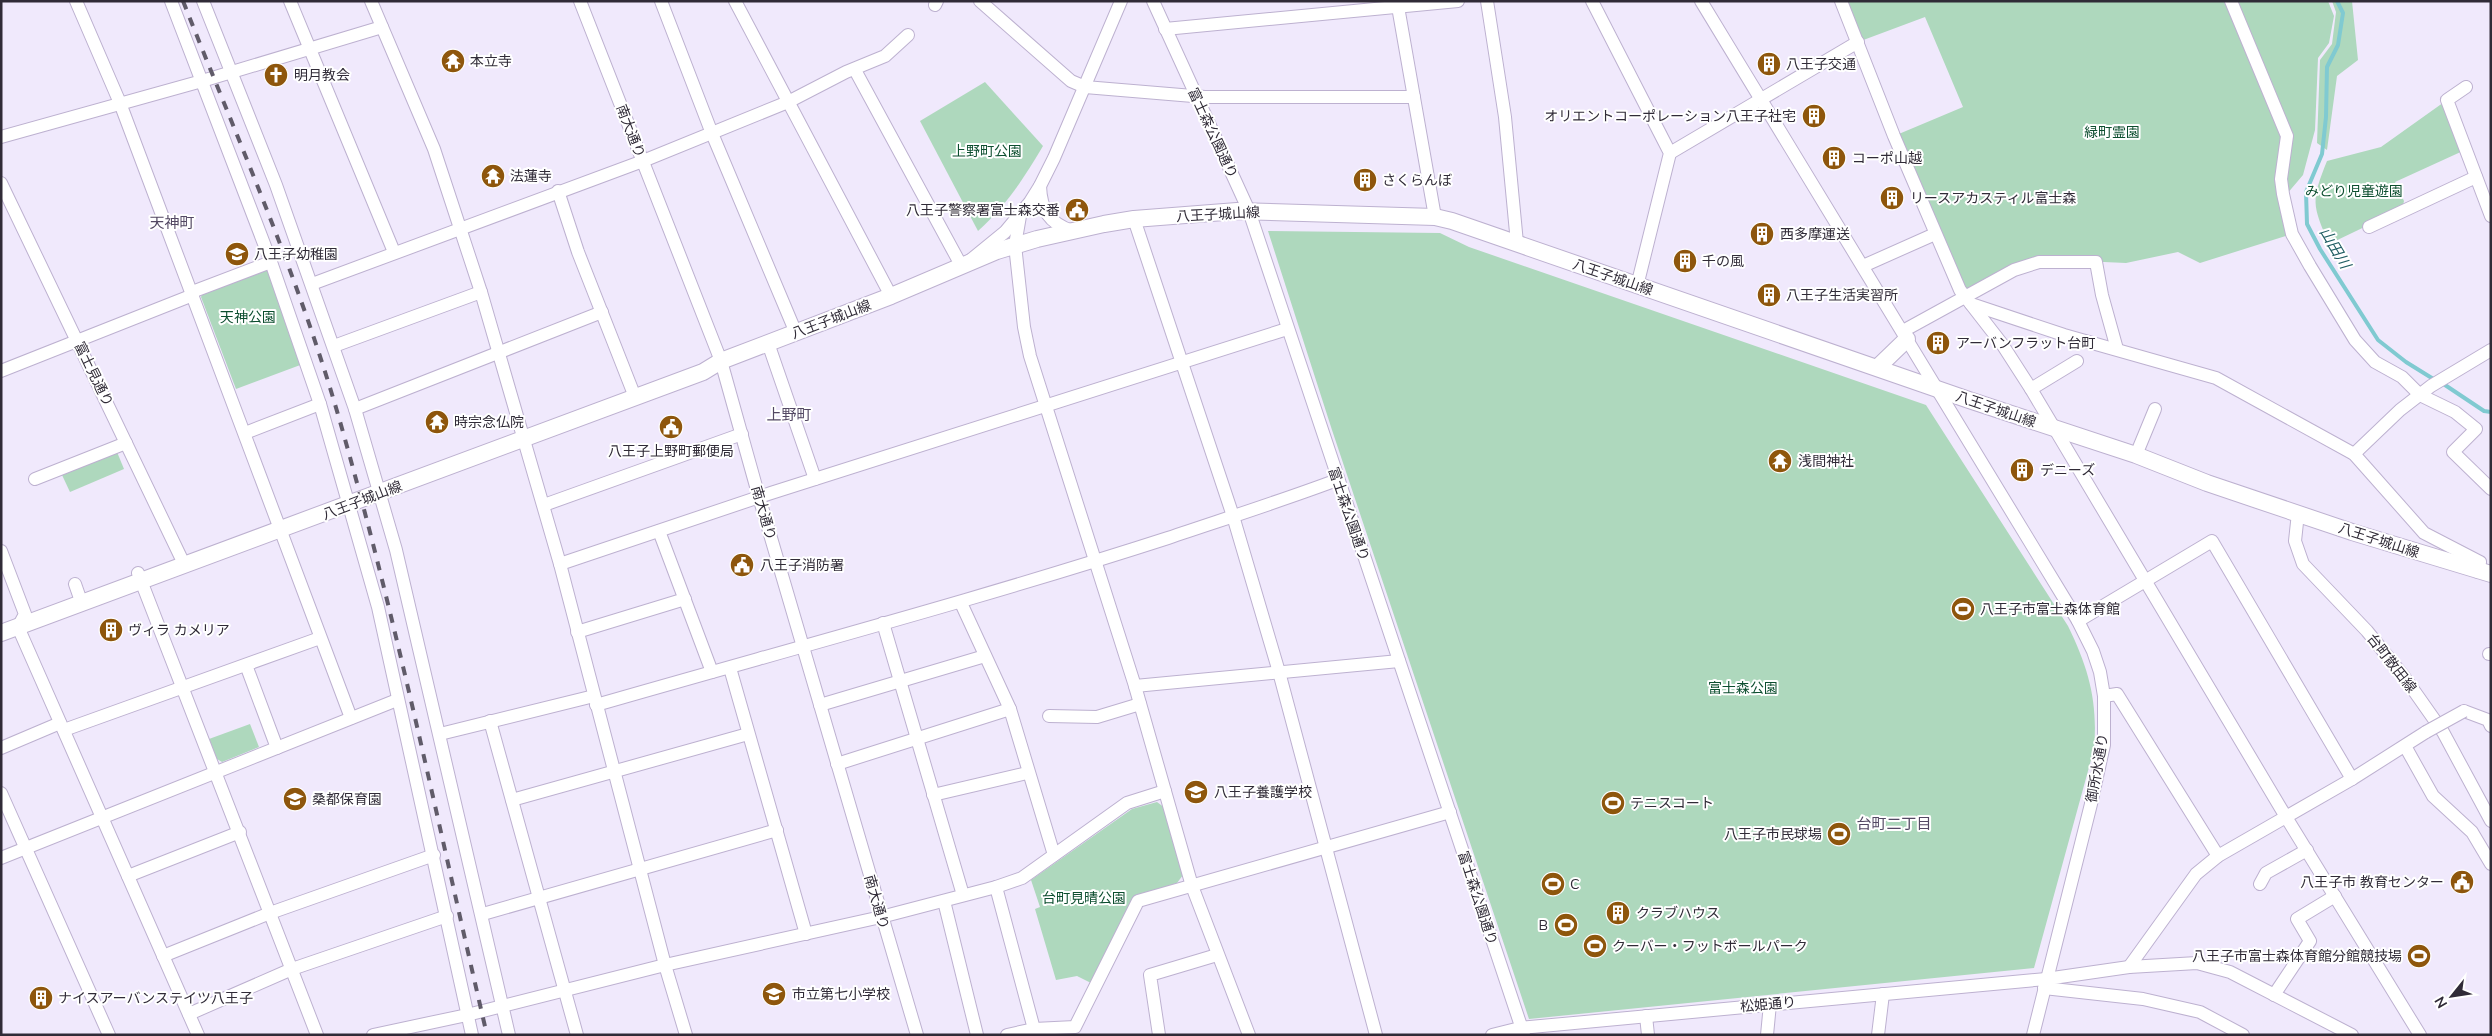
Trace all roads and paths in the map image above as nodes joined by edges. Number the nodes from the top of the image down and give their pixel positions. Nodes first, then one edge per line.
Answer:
1 (76, 1) edge
2 (171, 1) edge
3 (203, 1) edge
4 (290, 1) edge
5 (371, 1) edge
6 (580, 1) edge
7 (661, 1) edge
8 (734, 1) edge
9 (980, 1) edge
10 (1121, 1) edge
11 (1153, 1) edge
12 (1458, 1) edge
13 (1487, 1) edge
14 (1592, 1) edge
15 (1700, 1) edge
16 (1841, 1) edge
17 (2231, 1) edge
18 (1398, 4) edge
19 (382, 26) junction
20 (1166, 29) junction
21 (908, 35) dead end
22 (1858, 42) junction
23 (311, 48) junction
24 (855, 70) junction
25 (232, 71) junction
26 (202, 81) junction
27 (1085, 87) junction
28 (2466, 87) dead end
29 (1196, 96) junction
30 (1414, 97) junction
31 (1761, 100) junction
32 (788, 102) junction
33 (120, 103) junction
34 (711, 132) junction
35 (1, 137) edge
36 (1670, 153) junction
37 (643, 161) junction
38 (2476, 177) junction
39 (1040, 186) junction
40 (2, 187) edge
41 (558, 191) junction
42 (1248, 211) junction
43 (2490, 211) edge
44 (1020, 216) junction
45 (1435, 217) junction
46 (1134, 219) junction
47 (2369, 227) dead end
48 (458, 228) junction
49 (1072, 231) junction
50 (1935, 234) junction
51 (1517, 243) junction
52 (1014, 246) junction
53 (394, 252) junction
54 (271, 262) junction
55 (1863, 266) junction
56 (962, 267) junction
57 (312, 284) junction
58 (1637, 286) junction
59 (481, 292) junction
60 (192, 294) junction
61 (891, 296) junction
62 (1968, 300) junction
63 (602, 312) junction
64 (1287, 329) junction
65 (796, 333) junction
66 (1905, 335) junction
67 (78, 341) junction
68 (768, 344) junction
69 (334, 346) junction
70 (2117, 349) junction
71 (2491, 350) edge
72 (498, 352) junction
73 (721, 361) junction
74 (1181, 361) junction
75 (2077, 361) dead end
76 (1878, 367) junction
77 (1, 371) edge
78 (1936, 389) junction
79 (2031, 389) junction
80 (633, 393) junction
81 (2420, 395) junction
82 (320, 404) junction
83 (1045, 406) junction
84 (355, 409) junction
85 (2156, 409) dead end
86 (2053, 428) junction
87 (245, 433) junction
88 (523, 434) junction
89 (742, 434) junction
90 (126, 443) junction
91 (2354, 454) junction
92 (2136, 455) junction
93 (35, 479) dead end
94 (815, 479) junction
95 (1337, 480) junction
96 (378, 488) junction
97 (2491, 489) edge
98 (759, 497) junction
99 (347, 500) junction
100 (544, 506) junction
101 (2298, 513) junction
102 (1233, 516) junction
103 (280, 525) junction
104 (659, 531) junction
105 (1, 551) edge
106 (183, 562) junction
107 (1095, 562) junction
108 (560, 564) junction
109 (2485, 573) edge
110 (140, 577) junction
111 (2145, 580) junction
112 (685, 600) junction
113 (961, 603) junction
114 (2078, 620) junction
115 (22, 621) junction
116 (1, 623) edge
117 (884, 623) junction
118 (577, 632) junction
119 (1, 634) edge
120 (320, 638) junction
121 (804, 648) junction
122 (985, 656) junction
123 (1399, 661) junction
124 (246, 665) junction
125 (730, 668) junction
126 (712, 672) junction
127 (1280, 672) junction
128 (900, 680) junction
129 (1135, 686) junction
130 (181, 687) junction
131 (2104, 696) junction
132 (396, 700) junction
133 (595, 700) junction
134 (1140, 704) junction
135 (820, 705) junction
136 (1013, 711) junction
137 (1049, 716) dead end
138 (351, 718) junction
139 (490, 721) junction
140 (2491, 726) edge
141 (62, 727) junction
142 (440, 734) junction
143 (748, 734) junction
144 (916, 738) junction
145 (2404, 746) junction
146 (1, 748) edge
147 (277, 748) junction
148 (837, 764) junction
149 (216, 772) junction
150 (613, 772) junction
151 (1028, 773) junction
152 (2352, 779) junction
153 (1165, 791) junction
154 (1, 793) edge
155 (933, 796) junction
156 (512, 800) junction
157 (1450, 812) junction
158 (2286, 817) junction
159 (102, 818) junction
160 (2491, 821) edge
161 (777, 830) junction
162 (240, 832) junction
163 (1327, 846) junction
164 (26, 848) junction
165 (2307, 850) junction
166 (434, 855) junction
167 (1054, 855) junction
168 (2218, 856) junction
169 (1, 858) edge
170 (2491, 864) edge
171 (639, 869) junction
172 (128, 876) junction
173 (2260, 884) dead end
174 (1192, 886) junction
175 (996, 887) junction
176 (962, 895) junction
177 (2335, 896) junction
178 (540, 900) junction
179 (944, 901) junction
180 (270, 913) junction
181 (483, 914) junction
182 (447, 916) junction
183 (881, 917) junction
184 (806, 934) junction
185 (1217, 955) junction
186 (163, 956) junction
187 (665, 965) junction
188 (2129, 967) junction
189 (292, 969) junction
190 (2045, 984) junction
191 (564, 990) junction
192 (1883, 994) junction
193 (2274, 995) junction
194 (1770, 1004) junction
195 (503, 1006) junction
196 (189, 1014) junction
197 (467, 1015) junction
198 (1646, 1016) junction
199 (1034, 1029) junction
200 (1522, 1031) edge
201 (109, 1035) edge
202 (198, 1035) edge
203 (317, 1035) edge
204 (373, 1035) edge
205 (472, 1035) edge
206 (509, 1035) edge
207 (577, 1035) edge
208 (686, 1035) edge
209 (917, 1035) edge
210 (977, 1035) edge
211 (1007, 1035) edge
212 (1160, 1035) edge
213 (1249, 1035) edge
214 (1376, 1035) edge
215 (1492, 1035) edge
216 (1648, 1035) edge
217 (1767, 1035) edge
218 (1878, 1035) edge
219 (2033, 1035) edge
220 (2243, 1035) edge
221 (2352, 1035) edge
222 (2420, 1035) edge

1 - 33 street
2 - 26 street
3 - 25 street
4 - 23 street
5 - 19 street
6 - 37 street, 南大通り
7 - 34 street
8 - 32 street
9 - 27 street
10 - 27 street
11 - 20 street, 富士森公園通り
12 - 18 street
13 - 51 street
14 - 36 street
15 - 31 street, 御所水通り
16 - 22 street
17 - 81 street
18 - 20 street
18 - 30 street
19 - 23 street
19 - 48 street
20 - 29 street, 富士森公園通り
21 - 24 street
22 - 31 street
22 - 50 street
23 - 25 street
23 - 53 street
24 - 32 street
24 - 56 street
25 - 26 street
25 - 57 street
26 - 33 street
26 - 54 street
27 - 29 street
27 - 39 street
28 - 38 street
29 - 30 street
29 - 42 street, 富士森公園通り
30 - 45 street
31 - 36 street
31 - 55 street, 御所水通り
32 - 34 street
32 - 61 street
33 - 35 street
33 - 60 street
34 - 37 street
34 - 65 street
36 - 58 street
37 - 41 street
37 - 73 street, 南大通り
38 - 43 street
38 - 47 street
39 - 44 street
39 - 49 street
40 - 67 street, 富士見通り
41 - 48 street
41 - 63 street
42 - 45 main road, 八王子城山線
42 - 46 main road, 八王子城山線
42 - 64 street, 富士森公園通り
44 - 52 street
44 - 56 street
45 - 51 main road, 八王子城山線
46 - 49 main road, 八王子城山線
46 - 74 street
48 - 53 street
48 - 59 street
49 - 52 main road, 八王子城山線
50 - 55 street
50 - 62 street
51 - 58 main road, 八王子城山線
52 - 56 main road, 八王子城山線
52 - 83 street
53 - 57 street
54 - 60 street
54 - 82 street
55 - 66 street, 御所水通り
56 - 61 main road, 八王子城山線
57 - 69 street
58 - 76 main road, 八王子城山線
59 - 69 street
59 - 72 street
60 - 67 street
60 - 87 street
61 - 65 main road, 八王子城山線
62 - 66 street
62 - 70 street
62 - 70 street
62 - 79 street
63 - 72 street
63 - 80 street
64 - 74 street
64 - 95 street, 富士森公園通り
65 - 68 main road, 八王子城山線
66 - 76 main road
66 - 78 street, 御所水通り
67 - 77 street
67 - 90 street, 富士見通り
68 - 73 main road, 八王子城山線
68 - 94 street
69 - 84 street
70 - 91 street
71 - 81 street
72 - 84 street
72 - 88 street
73 - 80 main road, 八王子城山線
73 - 89 street, 南大通り
74 - 83 street
74 - 102 street
75 - 79 street
76 - 78 main road, 八王子城山線
78 - 86 main road, 八王子城山線
78 - 114 street, 御所水通り
79 - 86 street
80 - 88 main road, 八王子城山線
81 - 91 street
81 - 97 street
82 - 87 street
82 - 99 street
83 - 94 street
83 - 107 street
84 - 96 street
85 - 92 street
86 - 92 main road, 八王子城山線
86 - 111 street
87 - 103 street
88 - 96 main road, 八王子城山線
88 - 100 street
89 - 98 street, 南大通り
89 - 100 street
90 - 93 street
90 - 106 street, 富士見通り
91 - 109 street
92 - 101 main road, 八王子城山線
94 - 98 street
95 - 102 street
95 - 123 street, 富士森公園通り
96 - 99 main road, 八王子城山線
96 - 142 street
98 - 104 street
98 - 121 street, 南大通り
99 - 103 main road, 八王子城山線
99 - 132 street
100 - 108 street
101 - 109 main road, 八王子城山線
101 - 160 street, 台町散田線
102 - 107 street
102 - 127 street
103 - 106 main road, 八王子城山線
103 - 120 street
104 - 108 street
104 - 112 street
105 - 115 street
106 - 110 main road, 八王子城山線
107 - 113 street
107 - 129 street
108 - 118 street
110 - 115 main road, 八王子城山線
110 - 130 street
111 - 114 street
111 - 152 street
111 - 158 street
112 - 118 street
112 - 126 street
113 - 117 street
113 - 122 street
114 - 131 street, 御所水通り
115 - 116 main road, 八王子城山線
115 - 119 main road, 八王子城山線
115 - 141 street
117 - 121 street
117 - 128 street
118 - 133 street
120 - 124 street
120 - 138 street
121 - 125 street
121 - 135 street, 南大通り
122 - 128 street
122 - 136 street
123 - 127 street
123 - 157 street, 富士森公園通り
124 - 130 street
124 - 147 street
125 - 126 street
125 - 143 street
126 - 133 street
127 - 129 street
127 - 163 street
128 - 135 street
128 - 144 street
129 - 134 street
130 - 141 street
130 - 149 street
131 - 168 street
131 - 190 street, 御所水通り
132 - 138 street
132 - 166 street
133 - 139 street
133 - 150 street
134 - 137 street
134 - 153 street
135 - 148 street, 南大通り
136 - 144 street
136 - 151 street
138 - 147 street
139 - 142 street
139 - 156 street
140 - 145 street, bridge
141 - 146 street
141 - 159 street
142 - 181 street
143 - 150 street
143 - 161 street
144 - 148 street
144 - 155 street
145 - 152 street
145 - 170 street
147 - 149 street
148 - 183 street, 南大通り
149 - 159 street
149 - 162 street
150 - 156 street
150 - 171 street
151 - 155 street
151 - 167 street
152 - 158 street
153 - 167 street
153 - 174 street
154 - 164 street
155 - 176 street
156 - 178 street
157 - 163 street
157 - 200 street, 富士森公園通り
158 - 165 street
158 - 168 street
159 - 164 street
159 - 172 street
161 - 171 street
161 - 184 street
162 - 172 street
162 - 180 street
163 - 174 street
163 - 214 street
164 - 169 street
164 - 201 street
165 - 173 street
165 - 177 street
166 - 180 street
166 - 182 street
167 - 175 street
168 - 188 street
171 - 178 street
171 - 187 street
172 - 186 street
174 - 185 street
174 - 199 street
175 - 176 street
175 - 199 street
176 - 179 street
177 - 193 street
177 - 222 street
178 - 181 street
178 - 191 street
179 - 183 street
179 - 210 street
180 - 186 street
180 - 189 street
181 - 195 street
182 - 189 street
182 - 197 street
183 - 184 street
183 - 209 street, 南大通り
184 - 187 street
185 - 212 street
185 - 213 street
186 - 196 street
187 - 191 street
187 - 208 street
188 - 190 street
188 - 193 street
189 - 196 street
189 - 203 street
190 - 192 street, 松姫通り
190 - 219 street, 御所水通り
190 - 220 street
191 - 195 street
191 - 207 street
192 - 194 street, 松姫通り
192 - 218 street
193 - 221 street
194 - 198 street, 松姫通り
194 - 217 street
195 - 197 street
195 - 206 street
196 - 202 street
197 - 204 street
197 - 205 street
198 - 200 street, 松姫通り
198 - 216 street
199 - 211 street
200 - 215 street, 松姫通り

